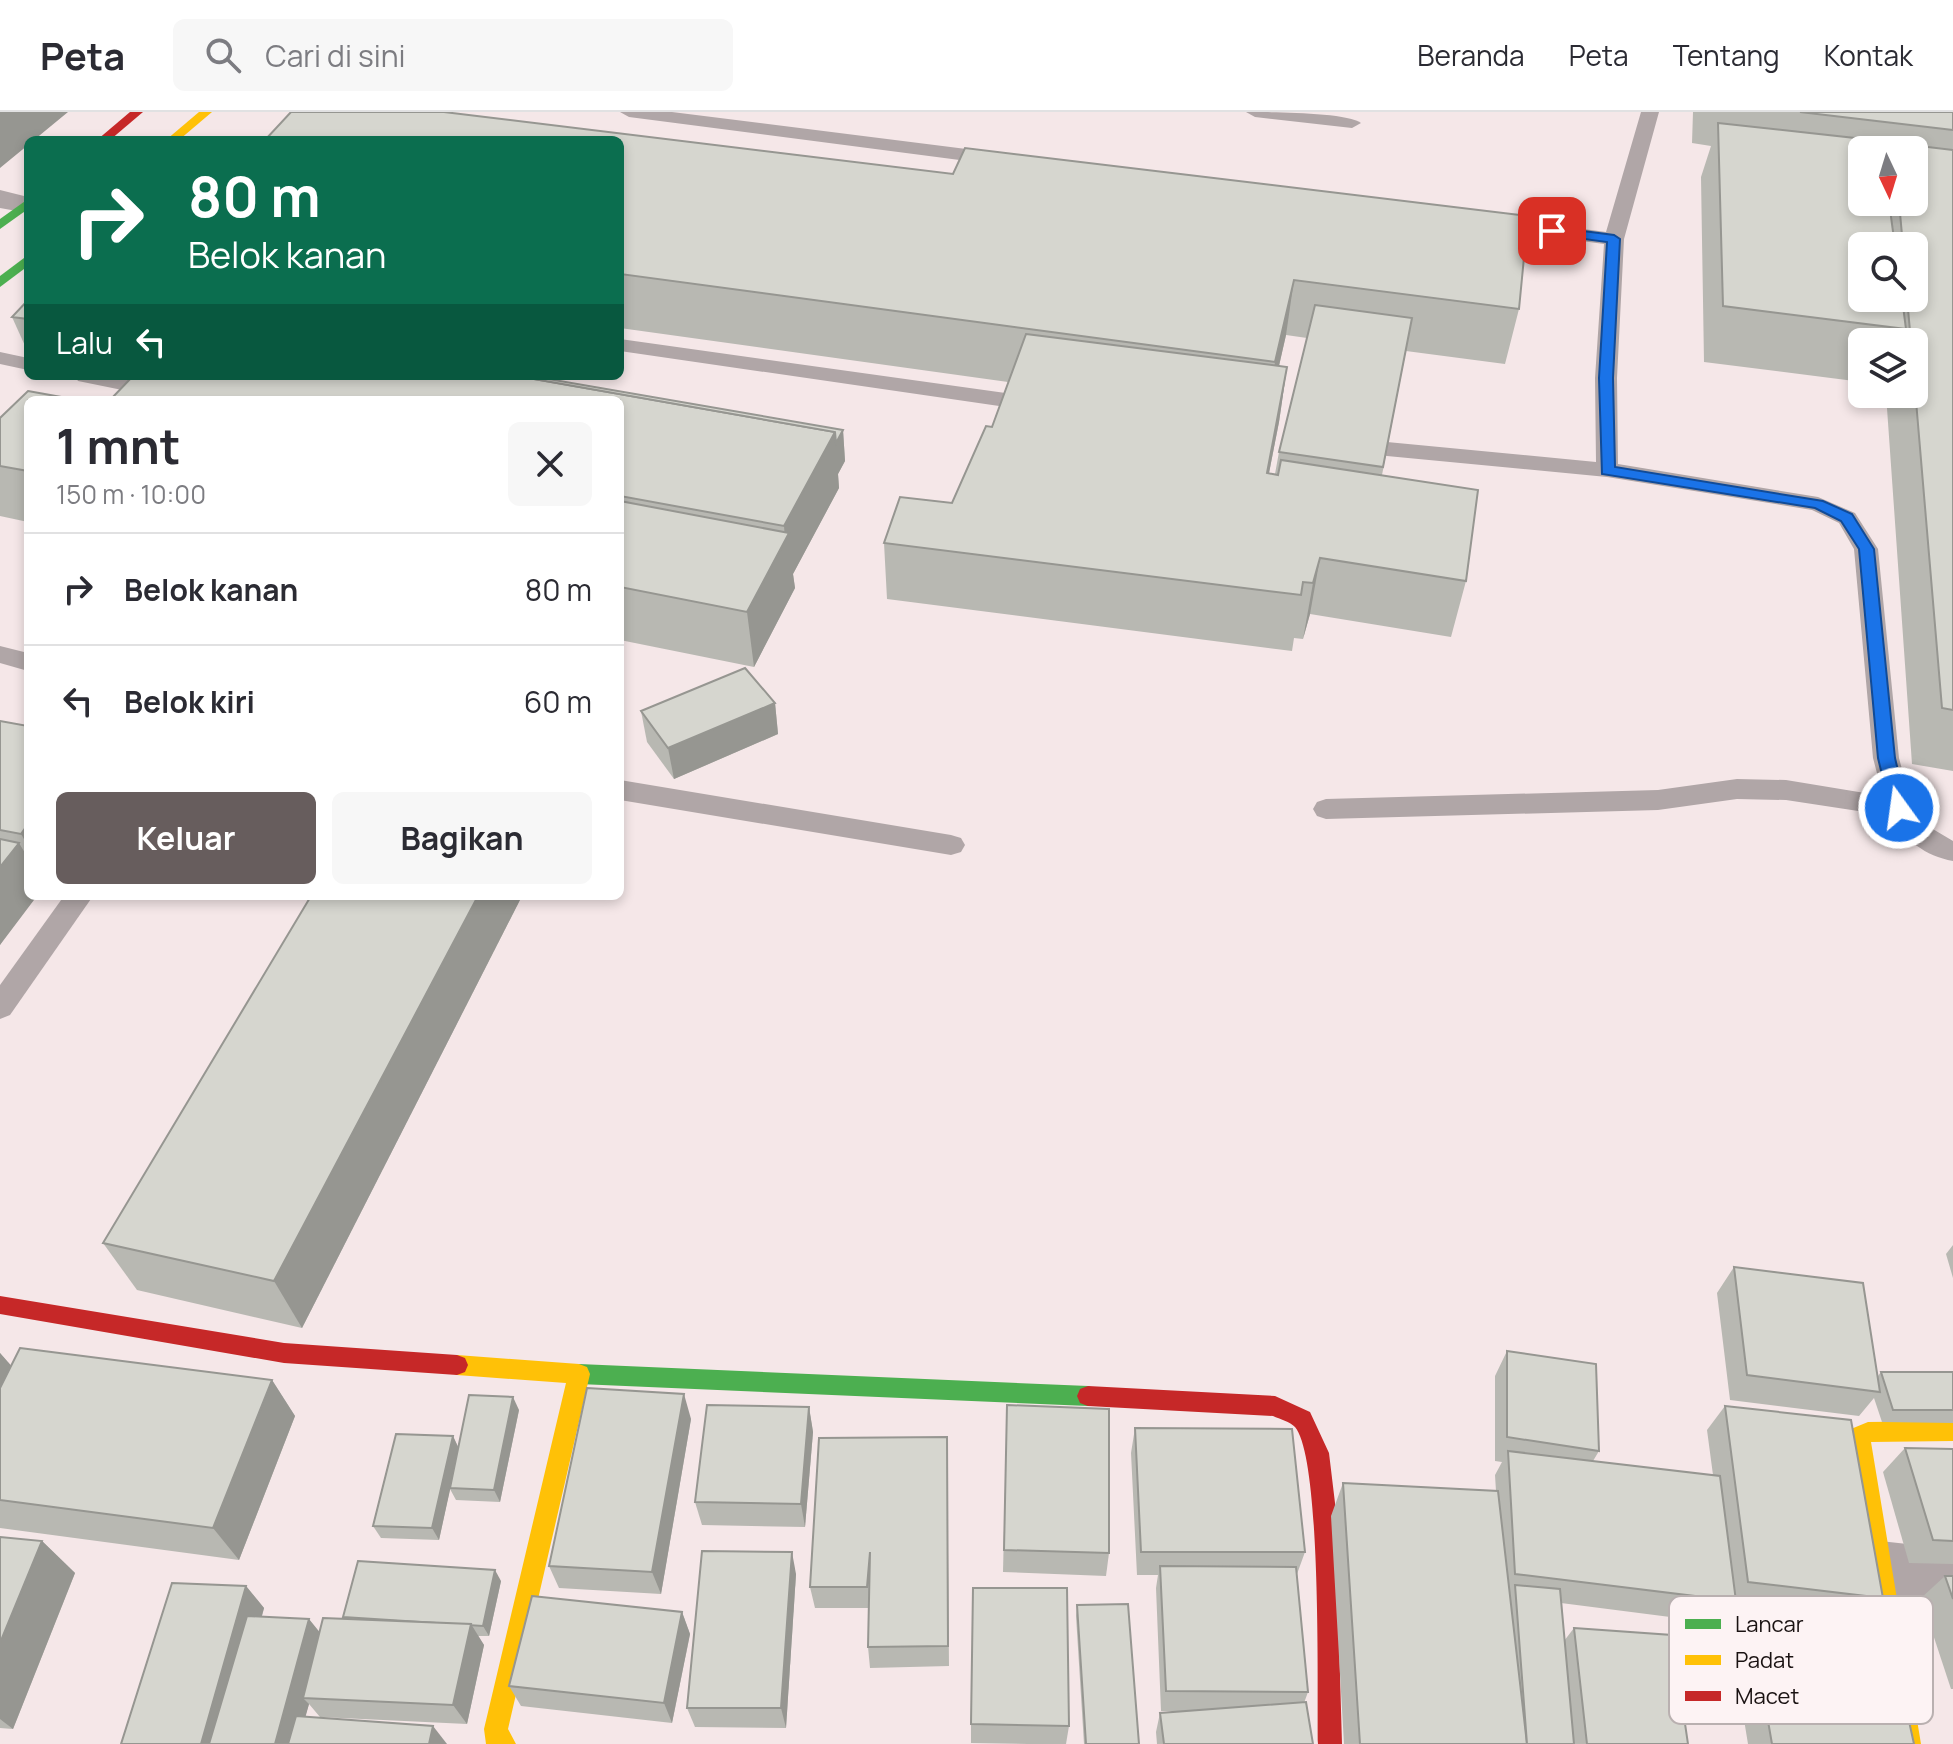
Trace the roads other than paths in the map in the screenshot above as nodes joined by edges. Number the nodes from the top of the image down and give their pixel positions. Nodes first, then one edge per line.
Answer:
1 (137, 112) edge
2 (206, 112) edge
3 (629, 112) edge
4 (1255, 112) edge
5 (1650, 112) edge
6 (1352, 123) dead end
7 (108, 136) edge
8 (177, 136) edge
9 (1020, 162) edge
10 (18, 202) edge
11 (1473, 221) edge
12 (0, 225) edge
13 (1614, 239) junction
14 (24, 262) edge
15 (0, 283) edge
16 (624, 346) edge
17 (0, 358) edge
18 (24, 363) edge
19 (105, 380) edge
20 (137, 387) edge
21 (1020, 402) edge
22 (1387, 449) edge
23 (1607, 470) junction
24 (0, 654) edge
25 (24, 661) edge
26 (624, 791) edge
27 (1899, 808) junction
28 (1326, 809) dead end
29 (951, 845) dead end
30 (1953, 851) edge
31 (76, 900) edge
32 (0, 1007) edge
33 (0, 1305) edge
34 (579, 1374) junction
35 (1953, 1431) edge
36 (1880, 1569) junction
37 (1953, 1577) edge
38 (1884, 1596) edge
39 (1906, 1724) edge
40 (504, 1744) edge
41 (1330, 1744) edge
42 (1909, 1744) edge

1 - 7 street
2 - 8 street
3 - 9 lane
4 - 6 lane
5 - 13 lane
10 - 12 street
11 - 13 lane
13 - 23 lane
14 - 15 street
16 - 21 lane
17 - 18 lane
19 - 20 lane
22 - 23 lane
23 - 27 lane
24 - 25 lane
26 - 29 lane
27 - 28 lane
27 - 30 lane
31 - 32 lane
33 - 34 street
34 - 40 street
34 - 41 street
35 - 36 street
36 - 37 street
36 - 38 street
39 - 42 street

